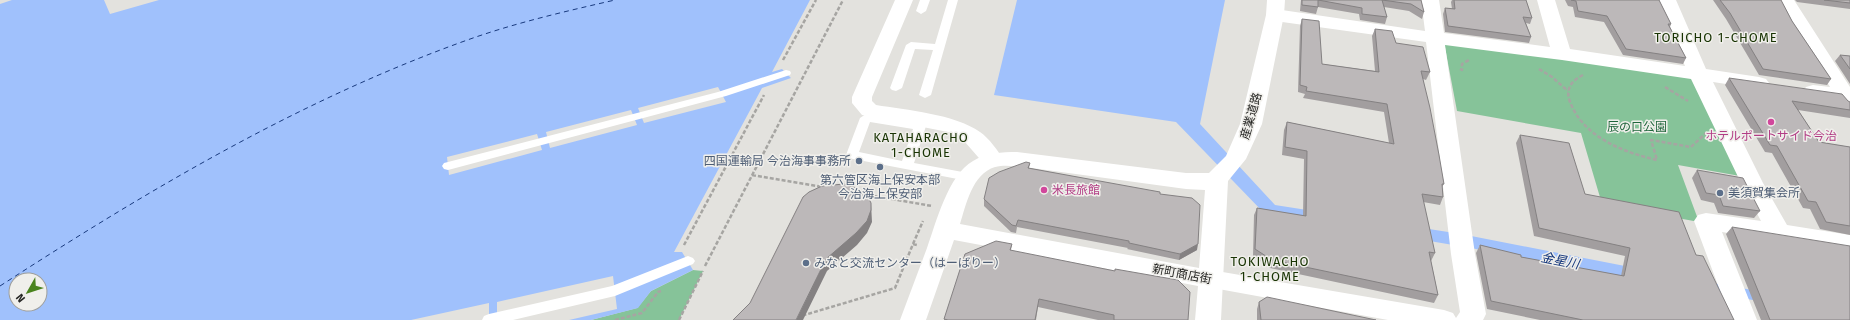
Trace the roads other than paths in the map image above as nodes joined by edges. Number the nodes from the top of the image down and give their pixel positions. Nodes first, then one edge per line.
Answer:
1 (904, 0) edge
2 (925, 0) edge
3 (954, 0) edge
4 (1430, 0) edge
5 (1546, 0) edge
6 (1667, 0) edge
7 (1785, 0) edge
8 (1276, 8) edge
9 (921, 11) dead end
10 (1435, 38) junction
11 (939, 48) junction
12 (1562, 54) junction
13 (783, 69) road end
14 (1699, 75) junction
15 (896, 88) dead end
16 (925, 95) dead end
17 (1848, 98) edge
18 (993, 160) junction
19 (907, 165) junction
20 (448, 166) dead end
21 (968, 177) junction
22 (1217, 179) junction
23 (934, 224) junction
24 (1778, 232) junction
25 (1850, 244) edge
26 (692, 257) road end
27 (1211, 279) junction
28 (1743, 314) edge
29 (493, 319) edge
30 (913, 320) edge
31 (1208, 320) edge
32 (1444, 320) edge
33 (1468, 320) edge

1 - 18 street
2 - 9 lane
3 - 11 lane
4 - 10 street
5 - 12 street
6 - 14 street
7 - 17 street
8 - 10 street
8 - 22 street, 産業道路
10 - 12 street
10 - 33 street
11 - 15 lane
11 - 16 lane
12 - 14 street
13 - 20 lane
14 - 17 street
14 - 24 street
18 - 21 street
18 - 22 street
19 - 19 lane
19 - 21 lane
21 - 23 street
22 - 27 street
23 - 27 street, 新町商店街
23 - 30 street
24 - 25 street
24 - 28 street
26 - 29 lane
27 - 31 street
27 - 32 street, 新町商店街

